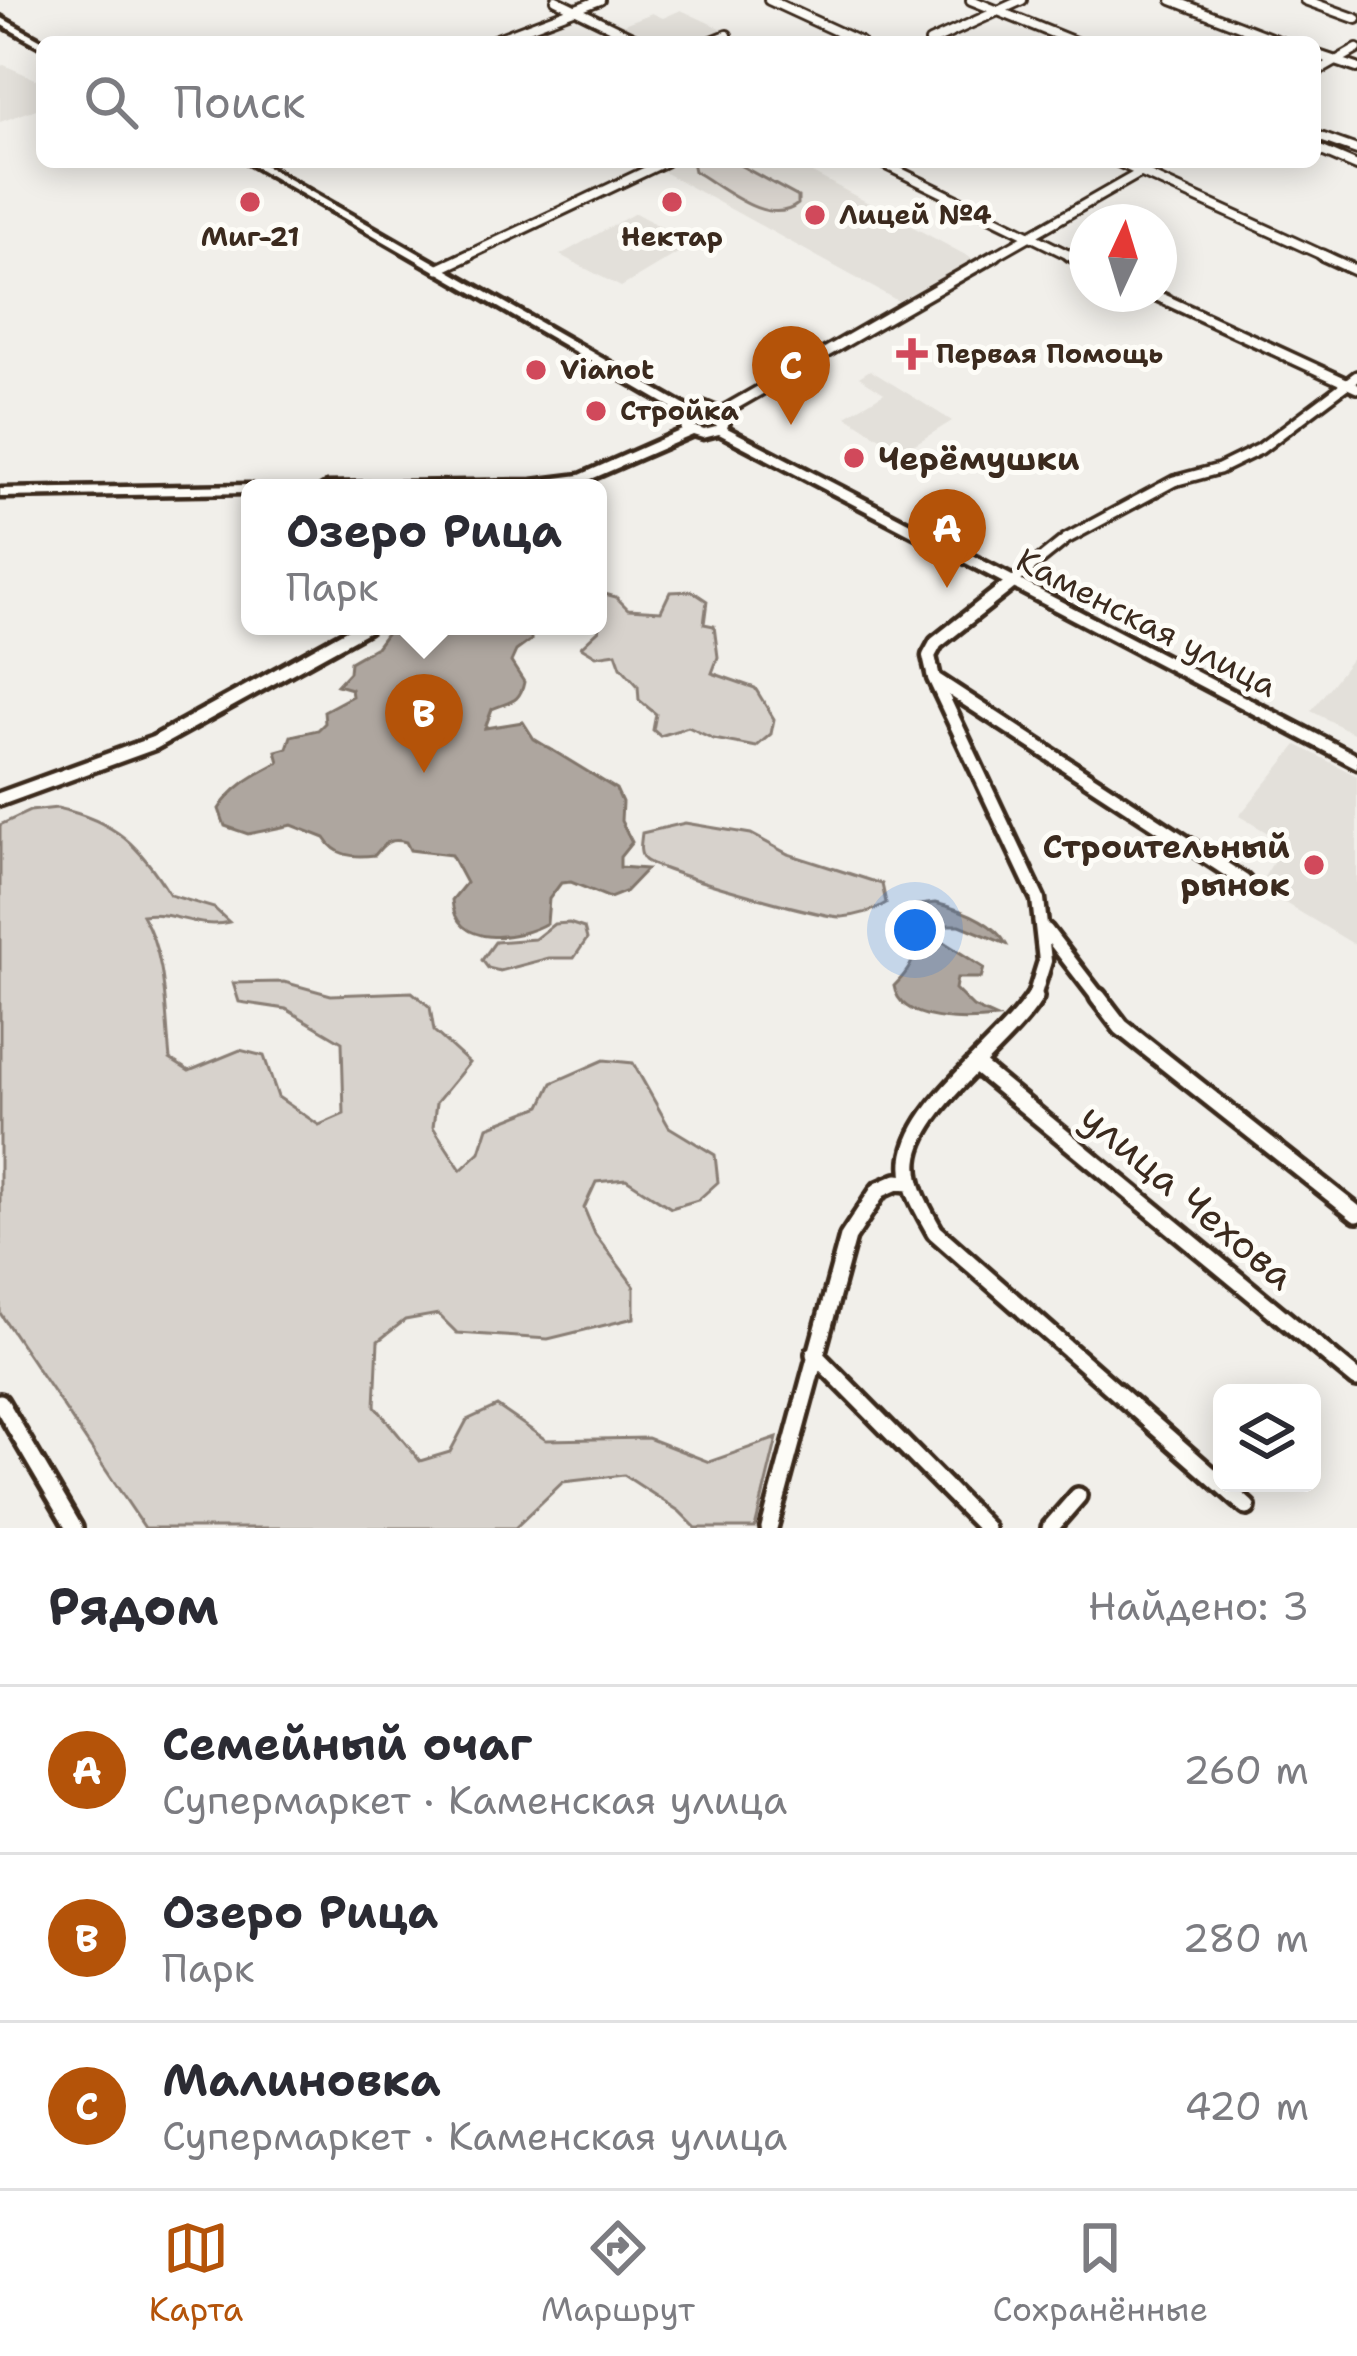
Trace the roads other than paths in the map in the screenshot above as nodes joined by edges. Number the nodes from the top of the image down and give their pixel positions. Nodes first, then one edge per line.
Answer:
1 (556, 0) edge
2 (600, 0) edge
3 (769, 0) edge
4 (970, 0) edge
5 (1022, 0) edge
6 (1172, 0) edge
7 (1305, 0) edge
8 (575, 10) junction
9 (998, 11) junction
10 (1357, 19) edge
11 (0, 20) edge
12 (519, 31) junction
13 (505, 36) edge
14 (529, 36) edge
15 (629, 36) edge
16 (847, 36) edge
17 (943, 36) edge
18 (1061, 36) edge
19 (1265, 36) edge
20 (36, 41) edge
21 (1357, 49) edge
22 (1321, 56) edge
23 (1336, 61) junction
24 (1357, 68) edge
25 (1321, 70) edge
26 (1321, 137) edge
27 (1357, 150) edge
28 (1321, 151) edge
29 (1357, 166) edge
30 (262, 168) edge
31 (650, 168) edge
32 (892, 168) edge
33 (1132, 168) edge
34 (1148, 168) edge
35 (1141, 172) junction
36 (1028, 237) junction
37 (1069, 256) edge
38 (439, 269) junction
39 (1357, 271) edge
40 (1177, 305) edge
41 (1354, 382) edge
42 (688, 412) junction
43 (722, 412) junction
44 (721, 430) junction
45 (691, 431) junction
46 (589, 479) edge
47 (241, 489) edge
48 (0, 493) edge
49 (1015, 584) junction
50 (350, 635) edge
51 (934, 678) junction
52 (1357, 762) edge
53 (0, 799) edge
54 (1244, 880) dead end
55 (1046, 930) junction
56 (976, 1064) junction
57 (910, 1183) junction
58 (1357, 1214) edge
59 (814, 1354) junction
60 (1357, 1379) edge
61 (2, 1409) edge
62 (1078, 1496) dead end
63 (1247, 1507) dead end
64 (74, 1528) edge
65 (769, 1528) edge
66 (986, 1528) edge
67 (1050, 1528) edge

1 - 8 street
2 - 8 street
3 - 16 street
4 - 9 street
5 - 9 street
6 - 19 street
7 - 10 street
8 - 12 street
8 - 15 street
9 - 17 street
9 - 18 street
11 - 20 main road
12 - 13 street
12 - 14 street
21 - 23 street
22 - 23 street
23 - 24 street
23 - 25 street
26 - 27 street
28 - 29 street
30 - 38 main road
31 - 38 street
32 - 36 street
33 - 35 street
34 - 35 street
35 - 36 street
35 - 39 street
36 - 37 street
36 - 43 street
38 - 42 main road
40 - 41 street
41 - 49 street
42 - 43 main road
42 - 45 main road
43 - 44 main road
44 - 45 main road
44 - 49 main road, Каменская улица
45 - 46 main road
47 - 48 main road
49 - 51 street
49 - 52 main road, Каменская улица
50 - 53 street
51 - 54 street
51 - 55 street
55 - 56 street
55 - 58 street
56 - 57 street
56 - 60 street, улица Чехова
57 - 59 street
57 - 63 street
59 - 65 street
59 - 66 street
61 - 64 street
62 - 67 street

